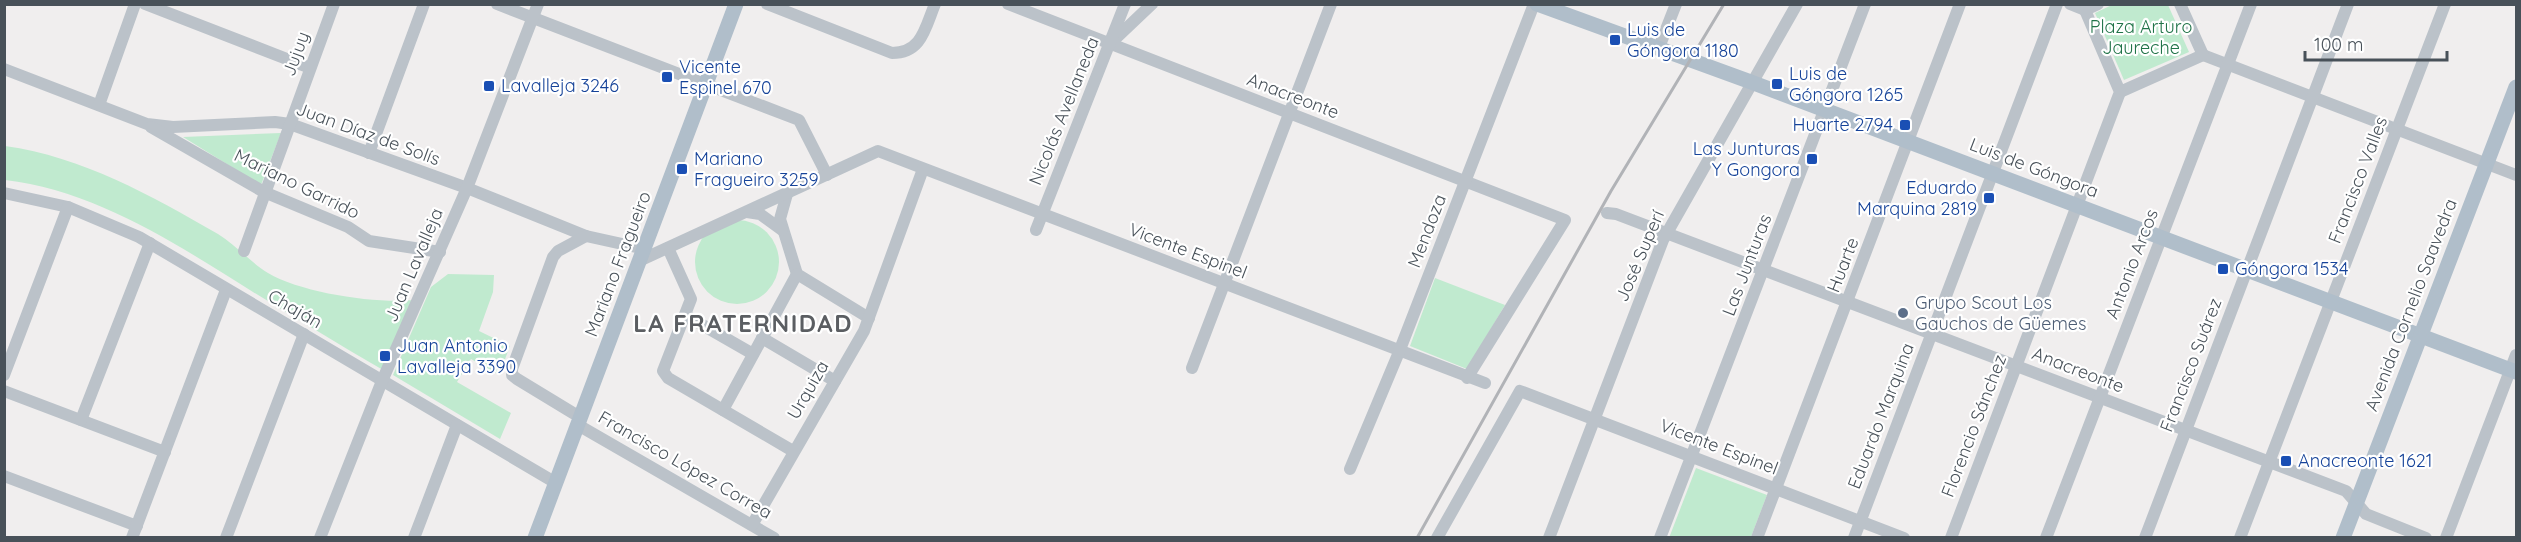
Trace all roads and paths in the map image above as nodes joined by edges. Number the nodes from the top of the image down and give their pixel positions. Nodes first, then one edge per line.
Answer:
1 (135, 4) edge
2 (145, 4) edge
3 (334, 4) edge
4 (424, 4) edge
5 (497, 4) edge
6 (538, 4) edge
7 (736, 4) edge
8 (767, 4) edge
9 (935, 4) edge
10 (1008, 4) edge
11 (1125, 4) edge
12 (1152, 4) edge
13 (1331, 4) edge
14 (1535, 4) edge
15 (1676, 4) edge
16 (1797, 4) edge
17 (1864, 4) edge
18 (1960, 4) edge
19 (2057, 4) edge
20 (2070, 4) edge
21 (2098, 4) edge
22 (2180, 4) edge
23 (2252, 4) edge
24 (2348, 4) edge
25 (2445, 4) edge
26 (2085, 10) junction
27 (532, 18) junction
28 (1110, 44) junction
29 (1658, 50) junction
30 (2203, 55) junction
31 (2229, 64) junction
32 (310, 68) junction
33 (4, 69) edge
34 (1751, 82) junction
35 (705, 85) junction
36 (2517, 87) edge
37 (2120, 92) junction
38 (2312, 96) junction
39 (99, 105) junction
40 (1825, 110) junction
41 (1289, 114) junction
42 (147, 124) junction
43 (290, 124) junction
44 (2397, 129) junction
45 (1909, 142) junction
46 (369, 153) junction
47 (2487, 164) junction
48 (923, 169) junction
49 (1994, 173) junction
50 (827, 175) junction
51 (2517, 175) edge
52 (1466, 183) junction
53 (467, 188) junction
54 (264, 192) junction
55 (4, 193) edge
56 (787, 194) junction
57 (2078, 205) junction
58 (68, 207) junction
59 (746, 212) junction
60 (1606, 213) dead end
61 (1042, 214) junction
62 (782, 230) junction
63 (1036, 230) dead end
64 (1666, 234) junction
65 (586, 236) junction
66 (2161, 238) junction
67 (150, 243) junction
68 (668, 248) junction
69 (244, 251) dead end
70 (440, 252) junction
71 (643, 255) junction
72 (2247, 269) junction
73 (1764, 271) junction
74 (797, 274) junction
75 (1224, 285) junction
76 (226, 290) junction
77 (2331, 301) junction
78 (1848, 302) junction
79 (686, 315) junction
80 (869, 318) junction
81 (1931, 333) junction
82 (304, 334) junction
83 (2421, 335) junction
84 (762, 338) junction
85 (1399, 352) junction
86 (753, 354) junction
87 (2016, 366) junction
88 (2515, 366) edge
89 (1192, 368) dead end
90 (4, 375) edge
91 (1467, 378) junction
92 (382, 381) junction
93 (835, 381) junction
94 (1485, 383) dead end
95 (4, 391) edge
96 (2100, 397) junction
97 (723, 410) junction
98 (576, 419) junction
99 (1595, 419) junction
100 (81, 420) junction
101 (457, 425) junction
102 (2185, 430) junction
103 (793, 451) junction
104 (165, 452) junction
105 (1692, 456) junction
106 (2268, 461) junction
107 (1350, 469) dead end
108 (4, 476) edge
109 (556, 483) junction
110 (1777, 488) junction
111 (2356, 503) junction
112 (1860, 520) junction
113 (752, 525) junction
114 (135, 532) edge
115 (226, 537) edge
116 (320, 537) edge
117 (414, 537) edge
118 (535, 537) edge
119 (774, 537) edge
120 (1437, 537) edge
121 (1549, 537) edge
122 (1660, 537) edge
123 (1757, 537) edge
124 (1854, 537) edge
125 (1904, 537) edge
126 (1951, 537) edge
127 (2046, 537) edge
128 (2145, 537) edge
129 (2240, 537) edge
130 (2343, 537) edge
131 (2426, 537) edge
132 (2446, 537) edge

1 - 39 street
2 - 32 street
3 - 32 street, Jujuy
4 - 46 street
5 - 27 street
6 - 27 street, Juan Lavalleja
7 - 35 main road, Mariano Fragueiro
8 - 9 street
10 - 28 street, Anacreonte
11 - 28 street, Nicolás Avellaneda
12 - 28 street
13 - 41 street
14 - 29 main road, Luis de Góngora
14 - 52 street, Mendoza
15 - 29 street
16 - 34 street, José Superí
17 - 40 street, Las Junturas
18 - 45 street, Huarte
19 - 49 street, Eduardo Marquina
20 - 26 street
21 - 26 street
22 - 30 street
23 - 31 street, Antonio Arcos
24 - 38 street, Francisco Suárez
25 - 44 street, Francisco Valles
26 - 37 street
27 - 35 street
27 - 53 street, Juan Lavalleja
28 - 41 street, Anacreonte
28 - 61 street, Nicolás Avellaneda
29 - 34 main road, Luis de Góngora
30 - 31 street
30 - 37 street
31 - 38 street
31 - 66 street, Antonio Arcos
32 - 43 street, Jujuy
33 - 39 street, Juan Díaz de Solís
34 - 40 main road, Luis de Góngora
34 - 64 street, José Superí
35 - 50 street
35 - 71 main road, Mariano Fragueiro
36 - 47 main road, Avenida Cornelio Saavedra
37 - 57 street, Florencio Sánchez
38 - 44 street
38 - 72 street, Francisco Suárez
39 - 42 street, Juan Díaz de Solís
40 - 45 main road, Luis de Góngora
40 - 73 street, Las Junturas
41 - 52 street, Anacreonte
41 - 75 street
42 - 43 street, Juan Díaz de Solís
42 - 54 street, Mariano Garrido
43 - 46 street, Juan Díaz de Solís
43 - 54 street, Jujuy
44 - 47 street
44 - 77 street, Francisco Valles
45 - 49 main road, Luis de Góngora
45 - 78 street, Huarte
46 - 53 street, Juan Díaz de Solís
47 - 51 street
47 - 83 main road, Avenida Cornelio Saavedra
48 - 50 street, Vicente Espinel
48 - 61 street, Vicente Espinel
48 - 80 street, Urquiza
49 - 57 main road, Luis de Góngora
49 - 81 street, Eduardo Marquina
50 - 56 street
52 - 85 street, Mendoza
52 - 91 street, Anacreonte
53 - 65 street, Juan Díaz de Solís
53 - 70 street, Juan Lavalleja
54 - 69 street, Jujuy
54 - 70 street, Mariano Garrido
55 - 58 street, Chaján
56 - 59 street
56 - 62 street
57 - 66 main road, Luis de Góngora
57 - 87 street, Florencio Sánchez
58 - 67 street, Chaján
58 - 90 street
59 - 62 street
59 - 68 street
60 - 64 street, Anacreonte
61 - 63 street, Nicolás Avellaneda
61 - 75 street, Vicente Espinel
62 - 74 street
64 - 73 street, Anacreonte
64 - 99 street, José Superí
65 - 71 street, Juan Díaz de Solís
65 - 98 street, Francisco López Correa
66 - 72 main road, Luis de Góngora
66 - 96 street, Antonio Arcos
67 - 76 street, Chaján
67 - 100 street
68 - 71 street
68 - 79 street
70 - 92 street, Juan Lavalleja
71 - 98 main road, Mariano Fragueiro
72 - 77 main road, Luis de Góngora
72 - 102 street, Francisco Suárez
73 - 78 street, Anacreonte
73 - 105 street, Las Junturas
74 - 80 street
74 - 84 street
75 - 85 street, Vicente Espinel
75 - 89 street
76 - 82 street, Chaján
76 - 104 street
77 - 83 main road, Luis de Góngora
77 - 106 street, Francisco Valles
78 - 81 street, Anacreonte
78 - 110 street, Huarte
79 - 86 street
79 - 97 street
80 - 93 street, Urquiza
81 - 87 street, Anacreonte
81 - 112 street, Eduardo Marquina
82 - 92 street, Chaján
82 - 115 street
83 - 88 main road, Luis de Góngora
83 - 111 main road, Avenida Cornelio Saavedra
84 - 86 street
84 - 93 street
85 - 91 street, Vicente Espinel
85 - 107 street, Mendoza
86 - 97 street
87 - 96 street, Anacreonte
87 - 126 street, Florencio Sánchez
88 - 132 street
91 - 94 street, Vicente Espinel
92 - 101 street, Chaján
92 - 116 street, Juan Lavalleja
93 - 103 street, Urquiza
95 - 100 street
96 - 102 street, Anacreonte
96 - 127 street, Antonio Arcos
97 - 103 street
98 - 109 main road, Mariano Fragueiro
98 - 113 street, Francisco López Correa
99 - 105 street, Vicente Espinel
99 - 120 street, Vicente Espinel
99 - 121 street, José Superí
100 - 104 street
101 - 109 street, Chaján
101 - 117 street
102 - 106 street, Anacreonte
102 - 128 street, Francisco Suárez
103 - 113 street, Urquiza
104 - 114 street
105 - 110 street, Vicente Espinel
105 - 122 street, Las Junturas
106 - 111 street, Anacreonte
106 - 129 street, Francisco Valles
108 - 114 street
109 - 118 main road, Mariano Fragueiro
110 - 112 street, Vicente Espinel
110 - 123 street, Huarte
111 - 130 main road, Avenida Cornelio Saavedra
111 - 131 street, Anacreonte
112 - 124 street, Eduardo Marquina
112 - 125 street, Vicente Espinel
113 - 119 street, Francisco López Correa

